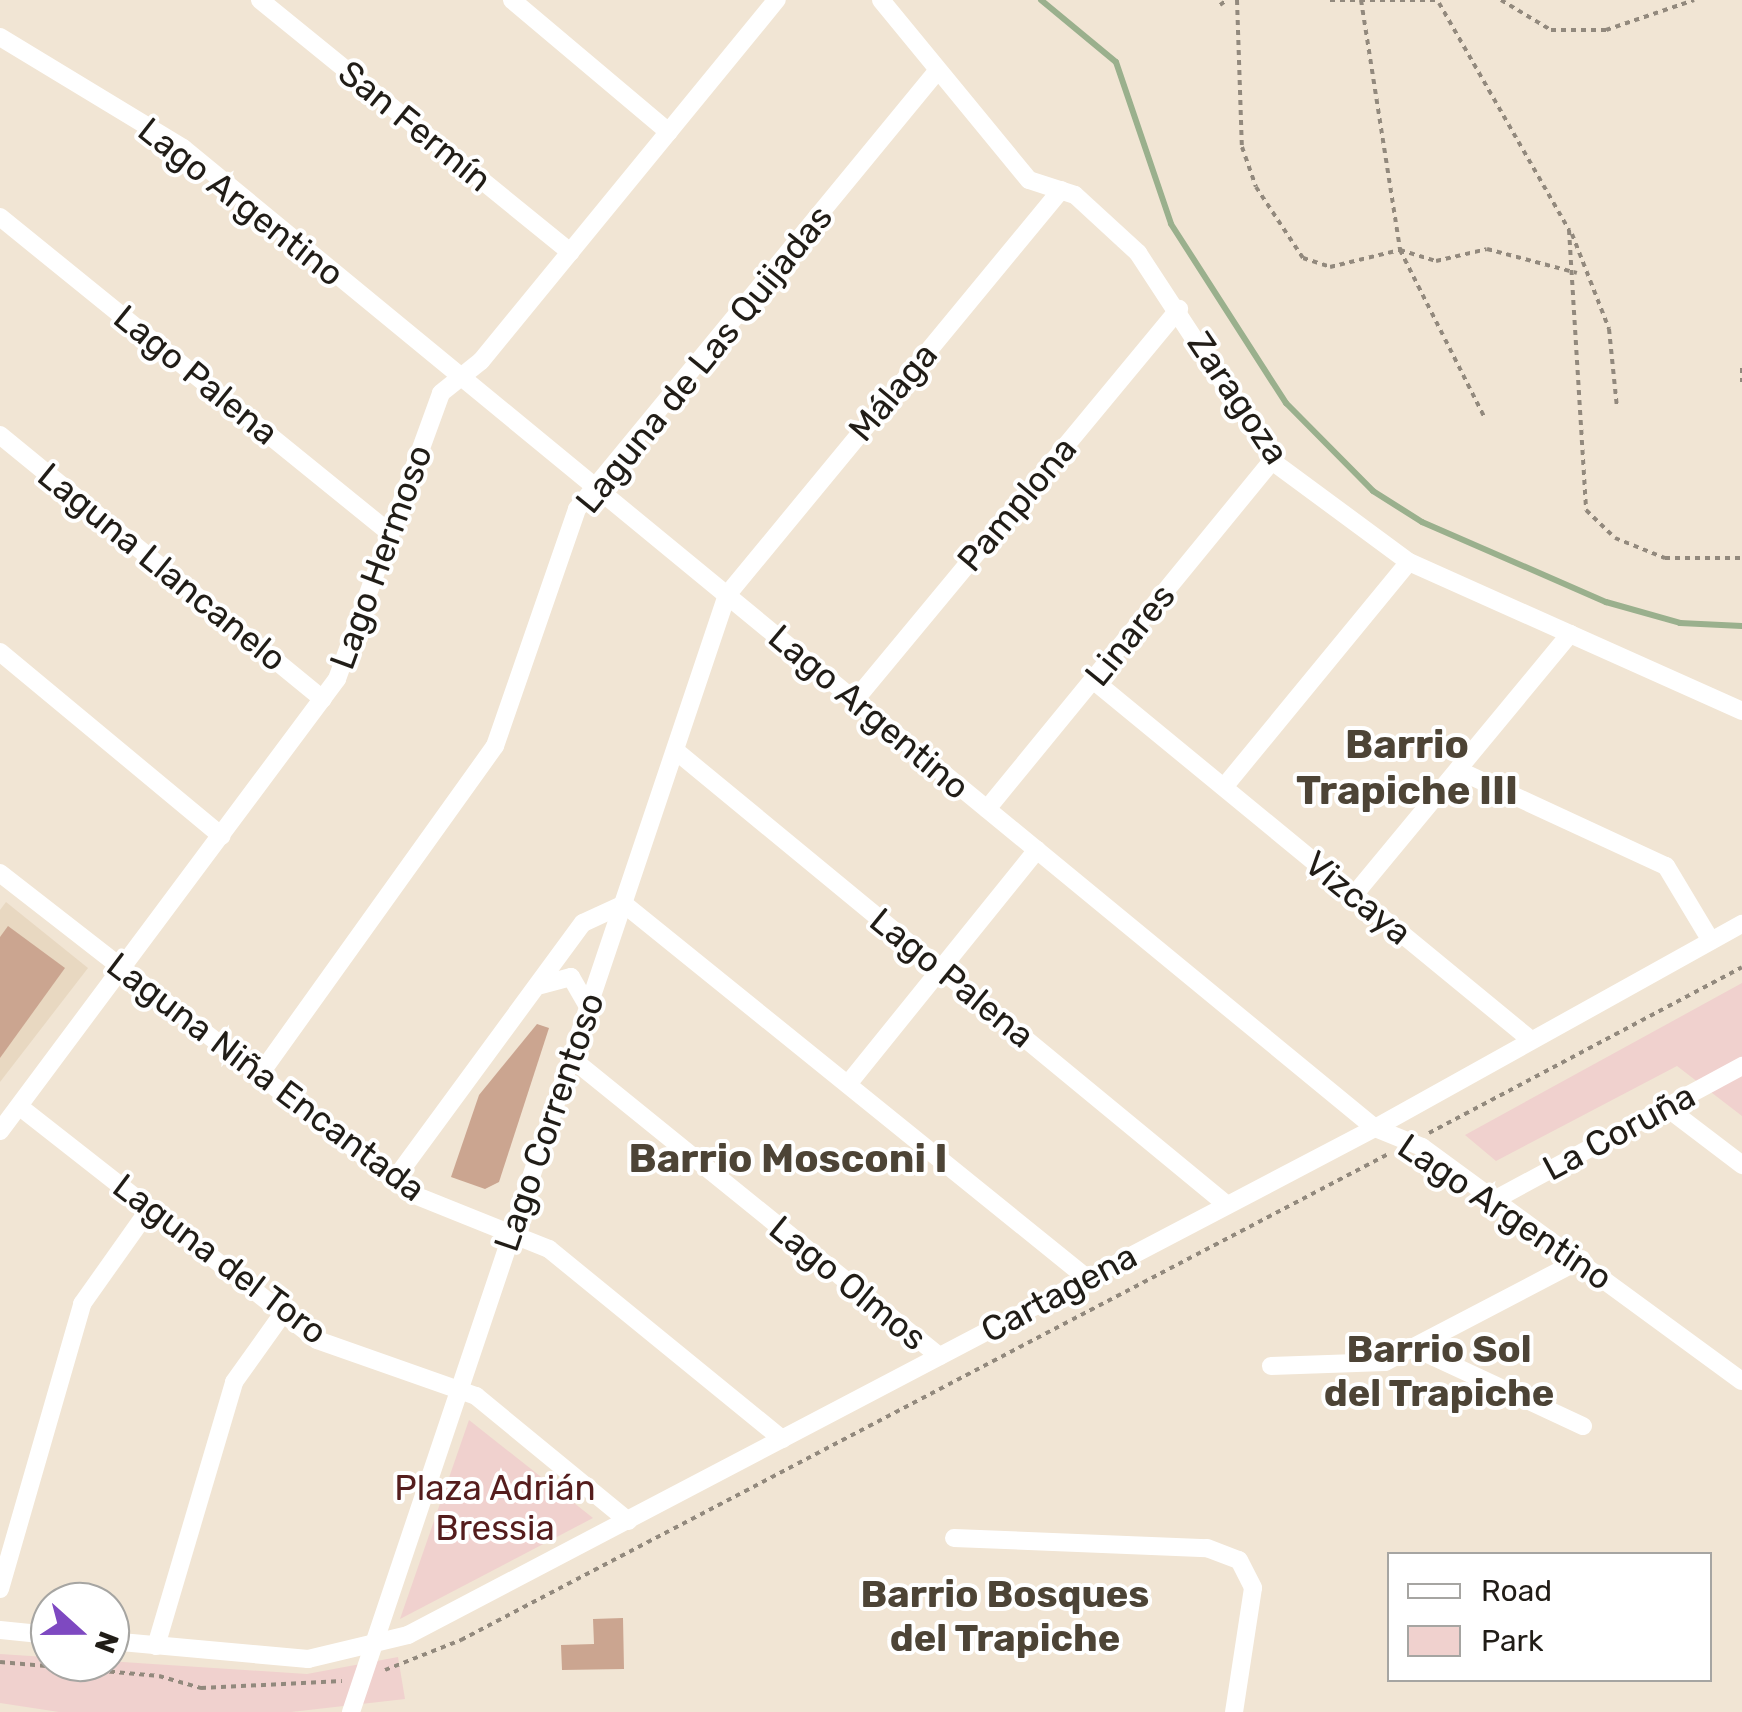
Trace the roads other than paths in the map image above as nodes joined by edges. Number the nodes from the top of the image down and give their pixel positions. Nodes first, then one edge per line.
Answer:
1 (260, 0) edge
2 (512, 0) edge
3 (881, 0) edge
4 (770, 3) edge
5 (0, 39) edge
6 (938, 70) junction
7 (670, 132) junction
8 (1060, 190) junction
9 (0, 217) edge
10 (570, 252) junction
11 (1179, 309) junction
12 (458, 374) junction
13 (0, 436) edge
14 (1273, 460) junction
15 (595, 486) junction
16 (392, 534) junction
17 (1409, 562) junction
18 (727, 595) junction
19 (1570, 634) junction
20 (0, 652) edge
21 (1093, 680) junction
22 (323, 699) junction
23 (855, 700) junction
24 (1742, 711) edge
25 (676, 751) junction
26 (1458, 770) junction
27 (1224, 788) junction
28 (987, 809) junction
29 (222, 836) junction
30 (1037, 850) junction
31 (0, 873) edge
32 (1354, 895) junction
33 (624, 904) junction
34 (1742, 924) edge
35 (1711, 941) junction
36 (941, 969) junction
37 (122, 972) junction
38 (530, 994) junction
39 (588, 1007) junction
40 (1530, 1040) junction
41 (571, 1058) junction
42 (1742, 1066) edge
43 (258, 1077) junction
44 (848, 1084) junction
45 (20, 1107) junction
46 (1666, 1107) junction
47 (1375, 1128) junction
48 (0, 1132) edge
49 (1742, 1165) edge
50 (394, 1180) junction
51 (1496, 1199) junction
52 (1227, 1204) junction
53 (150, 1208) junction
54 (512, 1230) junction
55 (1582, 1259) junction
56 (1088, 1279) junction
57 (284, 1312) junction
58 (1417, 1349) junction
59 (939, 1356) junction
60 (1271, 1366) dead end
61 (1742, 1381) edge
62 (456, 1388) junction
63 (1583, 1426) dead end
64 (782, 1439) junction
65 (628, 1521) junction
66 (954, 1538) dead end
67 (0, 1589) edge
68 (0, 1630) edge
69 (30, 1633) edge
70 (130, 1643) edge
71 (156, 1646) junction
72 (369, 1648) junction
73 (351, 1712) edge
74 (1234, 1712) edge

1 - 10 street, San Fermín
2 - 7 street
3 - 6 street, Zaragoza
4 - 7 street, Lago Hermoso
5 - 12 street, Lago Argentino
6 - 8 street, Zaragoza
6 - 15 street, Laguna de Las Quijadas
7 - 10 street, Lago Hermoso
8 - 11 street, Zaragoza
8 - 18 street, Málaga
9 - 16 street, Lago Palena
10 - 12 street, Lago Hermoso
11 - 14 street, Zaragoza
11 - 23 street, Pamplona
12 - 15 street, Lago Argentino
12 - 16 street, Lago Hermoso
13 - 22 street, Laguna Llancanelo
14 - 17 street, Zaragoza
14 - 21 street, Linares
15 - 18 street, Lago Argentino
15 - 43 street, Laguna de Las Quijadas
16 - 22 street, Lago Hermoso
17 - 19 street, Zaragoza
17 - 27 street
18 - 23 street, Lago Argentino
18 - 25 street, Lago Correntoso
19 - 24 street, Zaragoza
19 - 26 street
20 - 29 street
21 - 27 street, Vizcaya
21 - 28 street, Linares
22 - 29 street, Lago Hermoso
23 - 28 street, Lago Argentino
25 - 33 street, Lago Correntoso
25 - 36 street, Lago Palena
26 - 32 street
26 - 35 street
27 - 32 street, Vizcaya
28 - 30 street, Lago Argentino
29 - 37 street, Lago Hermoso
30 - 36 street
30 - 47 street, Lago Argentino
31 - 37 street, Laguna Niña Encantada
32 - 40 street, Vizcaya
33 - 38 street
33 - 39 street, Lago Correntoso
33 - 44 street
34 - 35 street, Cartagena
35 - 40 street, Cartagena
36 - 44 street
36 - 52 street, Lago Palena
37 - 43 street, Laguna Niña Encantada
37 - 45 street, Lago Hermoso
38 - 39 street
38 - 50 street
39 - 41 street, Lago Correntoso
40 - 47 street, Cartagena
41 - 54 street, Lago Correntoso
41 - 59 street, Lago Olmos
42 - 46 street, La Coruña
43 - 50 street, Laguna Niña Encantada
44 - 56 street
45 - 48 street, Lago Hermoso
45 - 53 street, Laguna del Toro
46 - 49 street
46 - 51 street, La Coruña
47 - 51 street, Lago Argentino
47 - 52 street, Cartagena
50 - 54 street, Laguna Niña Encantada
51 - 55 street, Lago Argentino
52 - 56 street, Cartagena
53 - 57 street, Laguna del Toro
53 - 67 street
54 - 62 street, Lago Correntoso
54 - 64 street, Laguna Niña Encantada
55 - 58 street
55 - 61 street, Lago Argentino
56 - 59 street, Cartagena
57 - 62 street, Laguna del Toro
57 - 71 street
58 - 60 street
58 - 63 street
59 - 64 street, Cartagena
62 - 65 street, Laguna del Toro
62 - 72 street, Lago Correntoso
64 - 65 street, Cartagena
65 - 72 street, Cartagena
66 - 74 street
68 - 69 street
70 - 71 street, Cartagena
71 - 72 street, Cartagena
72 - 73 street, Lago Correntoso

